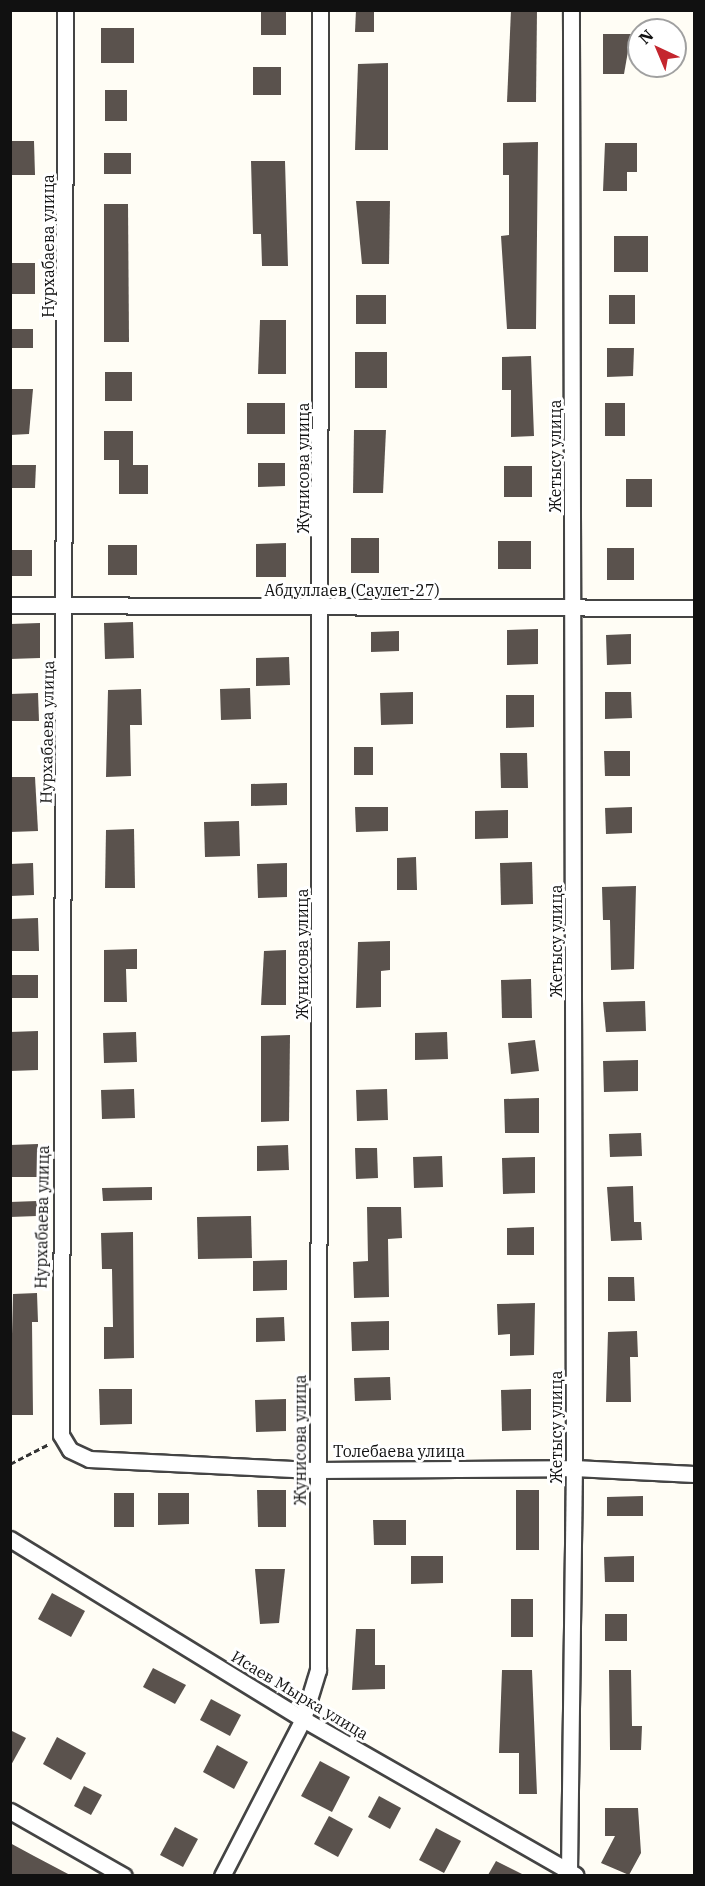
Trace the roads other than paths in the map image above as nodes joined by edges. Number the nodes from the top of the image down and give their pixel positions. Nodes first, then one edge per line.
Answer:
1 (65, 10) edge
2 (320, 10) edge
3 (571, 10) edge
4 (10, 605) edge
5 (66, 606) junction
6 (574, 606) junction
7 (694, 608) edge
8 (322, 609) junction
9 (70, 1450) joint
10 (574, 1468) junction
11 (318, 1470) junction
12 (694, 1474) edge
13 (10, 1539) edge
14 (303, 1719) junction
15 (10, 1810) edge
16 (572, 1874) edge
17 (124, 1875) edge
18 (222, 1875) edge

1 - 5 street, Нурхабаева улица
2 - 8 street, Жунисова улица
3 - 6 street, Жетысу улица
4 - 5 street, Абдуллаев (Саулет-27)
5 - 8 street, Абдуллаев (Саулет-27)
5 - 9 street, Нурхабаева улица
6 - 7 street, Абдуллаев (Саулет-27)
6 - 8 street, Абдуллаев (Саулет-27)
6 - 10 street, Жетысу улица
8 - 11 street, Жунисова улица
9 - 11 street, Толебаева улица
10 - 11 street, Толебаева улица
10 - 12 street, Толебаева улица
10 - 16 street, Жетысу улица
11 - 14 street, Жунисова улица
13 - 14 street, Исаев Мырка улица
14 - 16 street, Исаев Мырка улица
14 - 18 street, Жунисова улица
15 - 17 street

